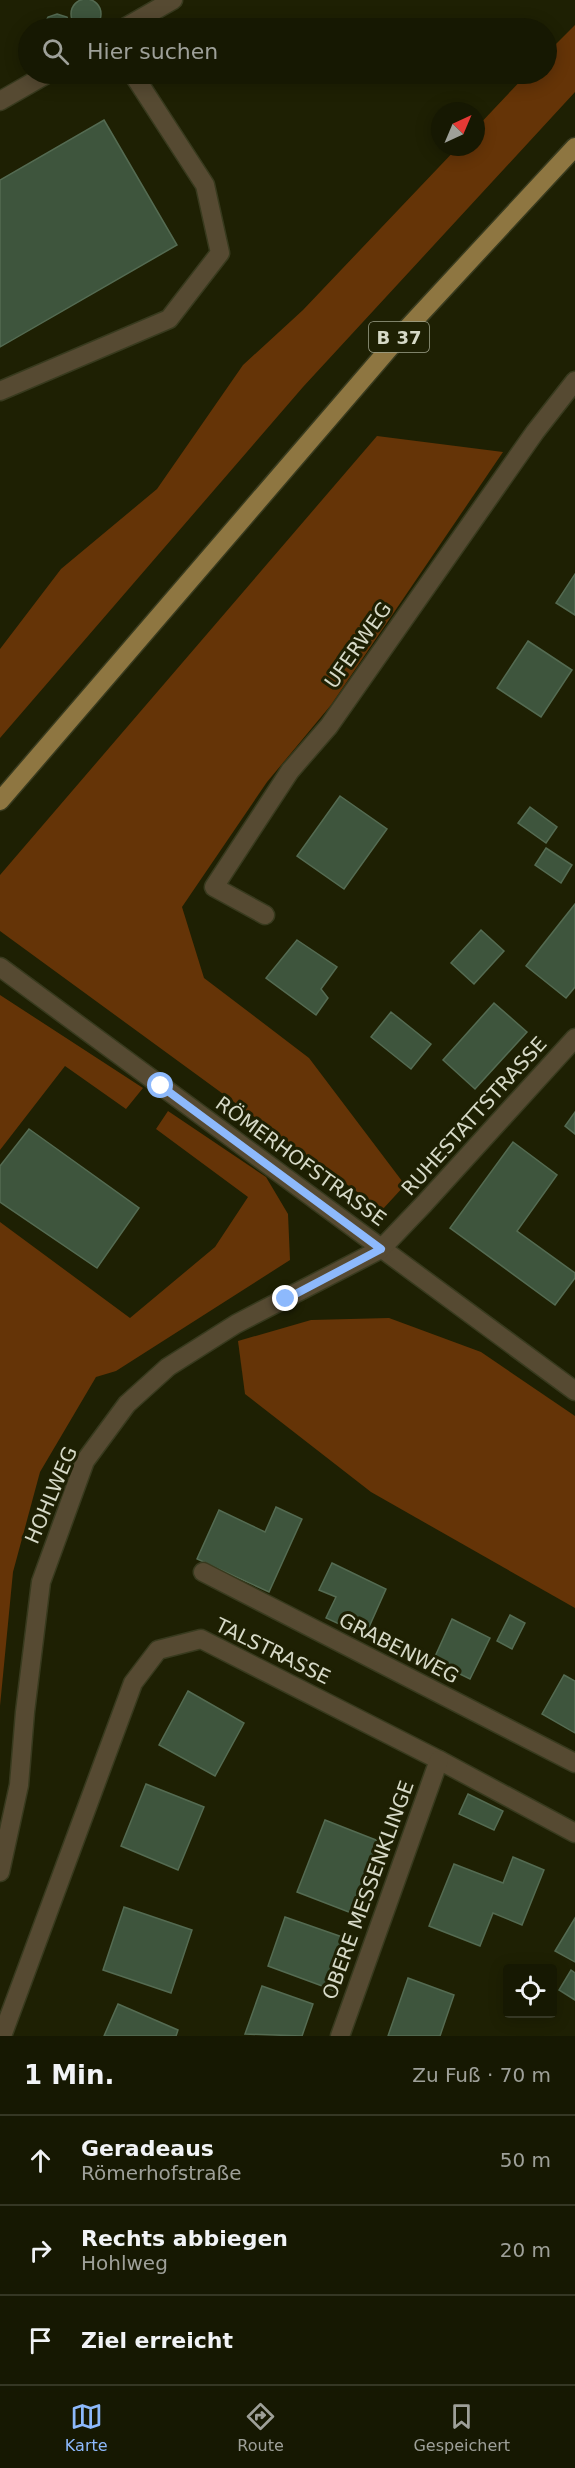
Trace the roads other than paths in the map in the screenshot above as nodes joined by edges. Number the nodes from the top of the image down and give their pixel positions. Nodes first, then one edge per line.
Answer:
1 (173, 0) edge
2 (142, 18) edge
3 (30, 84) edge
4 (139, 84) edge
5 (0, 101) edge
6 (575, 147) edge
7 (575, 381) edge
8 (0, 391) edge
9 (0, 801) edge
10 (265, 915) dead end
11 (0, 967) edge
12 (575, 1038) edge
13 (381, 1249) junction
14 (575, 1391) edge
15 (203, 1572) dead end
16 (439, 1760) junction
17 (575, 1763) edge
18 (575, 1833) edge
19 (0, 1872) edge
20 (2, 2036) edge
21 (340, 2036) edge

1 - 2 street
3 - 5 street
4 - 8 street
6 - 9 main road, B 37
7 - 10 street, UFERWEG
11 - 13 street, RÖMERHOFSTRASSE
12 - 13 street, RUHESTATTSTRASSE
13 - 14 street, RÖMERHOFSTRASSE
13 - 19 street, HOHLWEG
15 - 17 street, GRABENWEG
16 - 18 street, TALSTRASSE
16 - 20 street, TALSTRASSE
16 - 21 street, OBERE MESSENKLINGE

